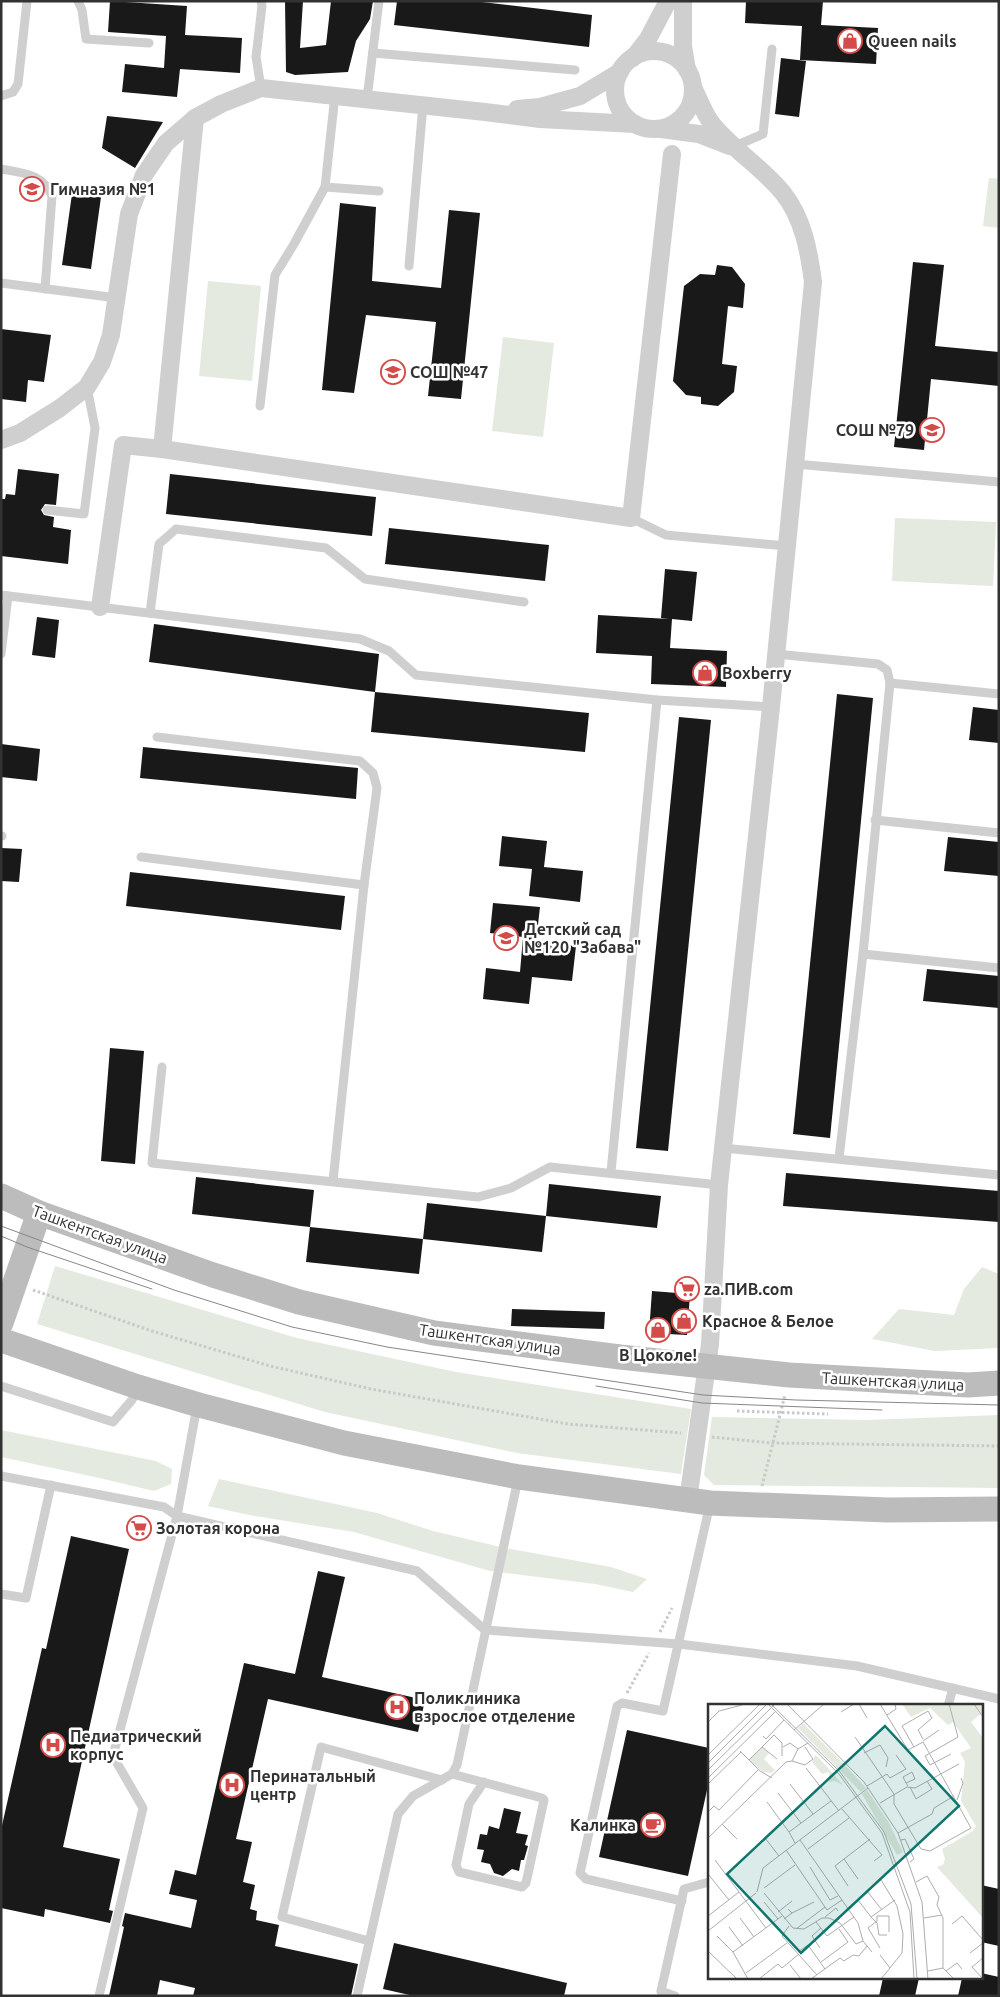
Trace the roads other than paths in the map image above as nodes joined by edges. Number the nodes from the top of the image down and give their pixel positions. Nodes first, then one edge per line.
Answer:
1 (27, 1) edge
2 (78, 1) edge
3 (261, 1) edge
4 (379, 1) edge
5 (668, 1) edge
6 (683, 1) edge
7 (149, 43) dead end
8 (772, 49) dead end
9 (373, 53) junction
10 (632, 58) junction
11 (575, 70) dead end
12 (688, 70) junction
13 (620, 72) junction
14 (693, 87) junction
15 (261, 88) junction
16 (335, 95) junction
17 (1, 96) edge
18 (367, 99) junction
19 (424, 105) junction
20 (484, 112) junction
21 (195, 118) junction
22 (635, 124) junction
23 (658, 129) junction
24 (733, 147) junction
25 (672, 154) dead end
26 (1, 170) edge
27 (324, 187) junction
28 (379, 191) dead end
29 (409, 266) dead end
30 (1, 283) edge
31 (46, 288) junction
32 (116, 298) junction
33 (87, 387) junction
34 (260, 406) dead end
35 (1, 440) edge
36 (162, 449) junction
37 (795, 464) junction
38 (999, 482) edge
39 (48, 510) dead end
40 (631, 518) junction
41 (787, 546) junction
42 (5, 596) edge
43 (524, 602) dead end
44 (100, 607) junction
45 (150, 613) junction
46 (1, 654) edge
47 (776, 654) junction
48 (890, 682) junction
49 (999, 694) edge
50 (657, 700) junction
51 (771, 707) junction
52 (157, 737) dead end
53 (875, 820) junction
54 (999, 833) edge
55 (141, 857) dead end
56 (364, 885) junction
57 (863, 954) junction
58 (999, 968) edge
59 (162, 1068) dead end
60 (723, 1148) junction
61 (839, 1158) junction
62 (611, 1172) junction
63 (999, 1175) edge
64 (333, 1181) junction
65 (719, 1185) junction
66 (1, 1196) edge
67 (39, 1212) junction
68 (1, 1323) edge
69 (1, 1340) edge
70 (707, 1367) junction
71 (999, 1383) edge
72 (1, 1386) edge
73 (138, 1388) junction
74 (199, 1405) junction
75 (1, 1476) edge
76 (519, 1478) junction
77 (51, 1484) junction
78 (699, 1501) junction
79 (999, 1510) edge
80 (177, 1516) junction
81 (1, 1594) edge
82 (486, 1630) junction
83 (679, 1644) junction
84 (953, 1688) junction
85 (999, 1699) edge
86 (949, 1704) edge
87 (452, 1774) junction
88 (442, 1780) junction
89 (484, 1782) junction
90 (708, 1882) edge
91 (682, 1901) junction
92 (369, 1941) junction
93 (99, 1996) edge
94 (357, 1996) edge
95 (675, 1996) edge

1 - 17 lane
2 - 7 lane
3 - 15 lane
4 - 9 lane
5 - 10 street
6 - 12 street
8 - 24 lane
9 - 11 lane
9 - 18 lane
10 - 12 street
10 - 13 street
12 - 14 street
13 - 20 street
13 - 22 street
14 - 23 street
14 - 24 street
15 - 16 street
15 - 21 street
16 - 18 street
16 - 27 lane
18 - 19 street
19 - 20 street
19 - 29 lane
20 - 22 street
21 - 32 street
21 - 36 street
22 - 23 street
23 - 24 street
24 - 37 street
25 - 40 street
26 - 31 lane
27 - 28 lane
27 - 34 lane
30 - 31 lane
31 - 32 lane
32 - 33 street
33 - 35 street
33 - 39 lane
36 - 40 street
36 - 44 street
37 - 38 lane
37 - 41 street
40 - 41 lane
41 - 47 street
42 - 44 lane
42 - 46 lane
43 - 45 lane
44 - 45 lane
45 - 50 lane
47 - 48 lane
47 - 51 street
48 - 49 lane
48 - 53 lane
50 - 51 lane
50 - 62 lane
51 - 60 street
52 - 56 lane
53 - 54 lane
53 - 57 lane
55 - 56 lane
56 - 64 lane
57 - 58 lane
57 - 61 lane
59 - 64 lane
60 - 61 lane
60 - 65 street
61 - 63 lane
62 - 64 lane
62 - 65 lane
65 - 70 street
66 - 67 main road, Ташкентская улица
67 - 68 main road
67 - 70 main road, Ташкентская улица
69 - 73 main road
70 - 71 main road, Ташкентская улица
70 - 78 street
72 - 73 lane
73 - 74 main road
74 - 76 main road
74 - 80 lane
75 - 77 lane
76 - 78 main road
76 - 82 lane
77 - 80 lane
77 - 81 lane
78 - 79 main road
78 - 83 lane
80 - 82 lane
80 - 93 lane
82 - 83 lane
82 - 87 lane
83 - 84 lane
83 - 91 lane
84 - 85 lane
84 - 86 lane
87 - 88 lane
87 - 89 lane
88 - 92 lane
88 - 92 lane
89 - 89 lane
90 - 91 lane
91 - 95 lane
92 - 94 lane

